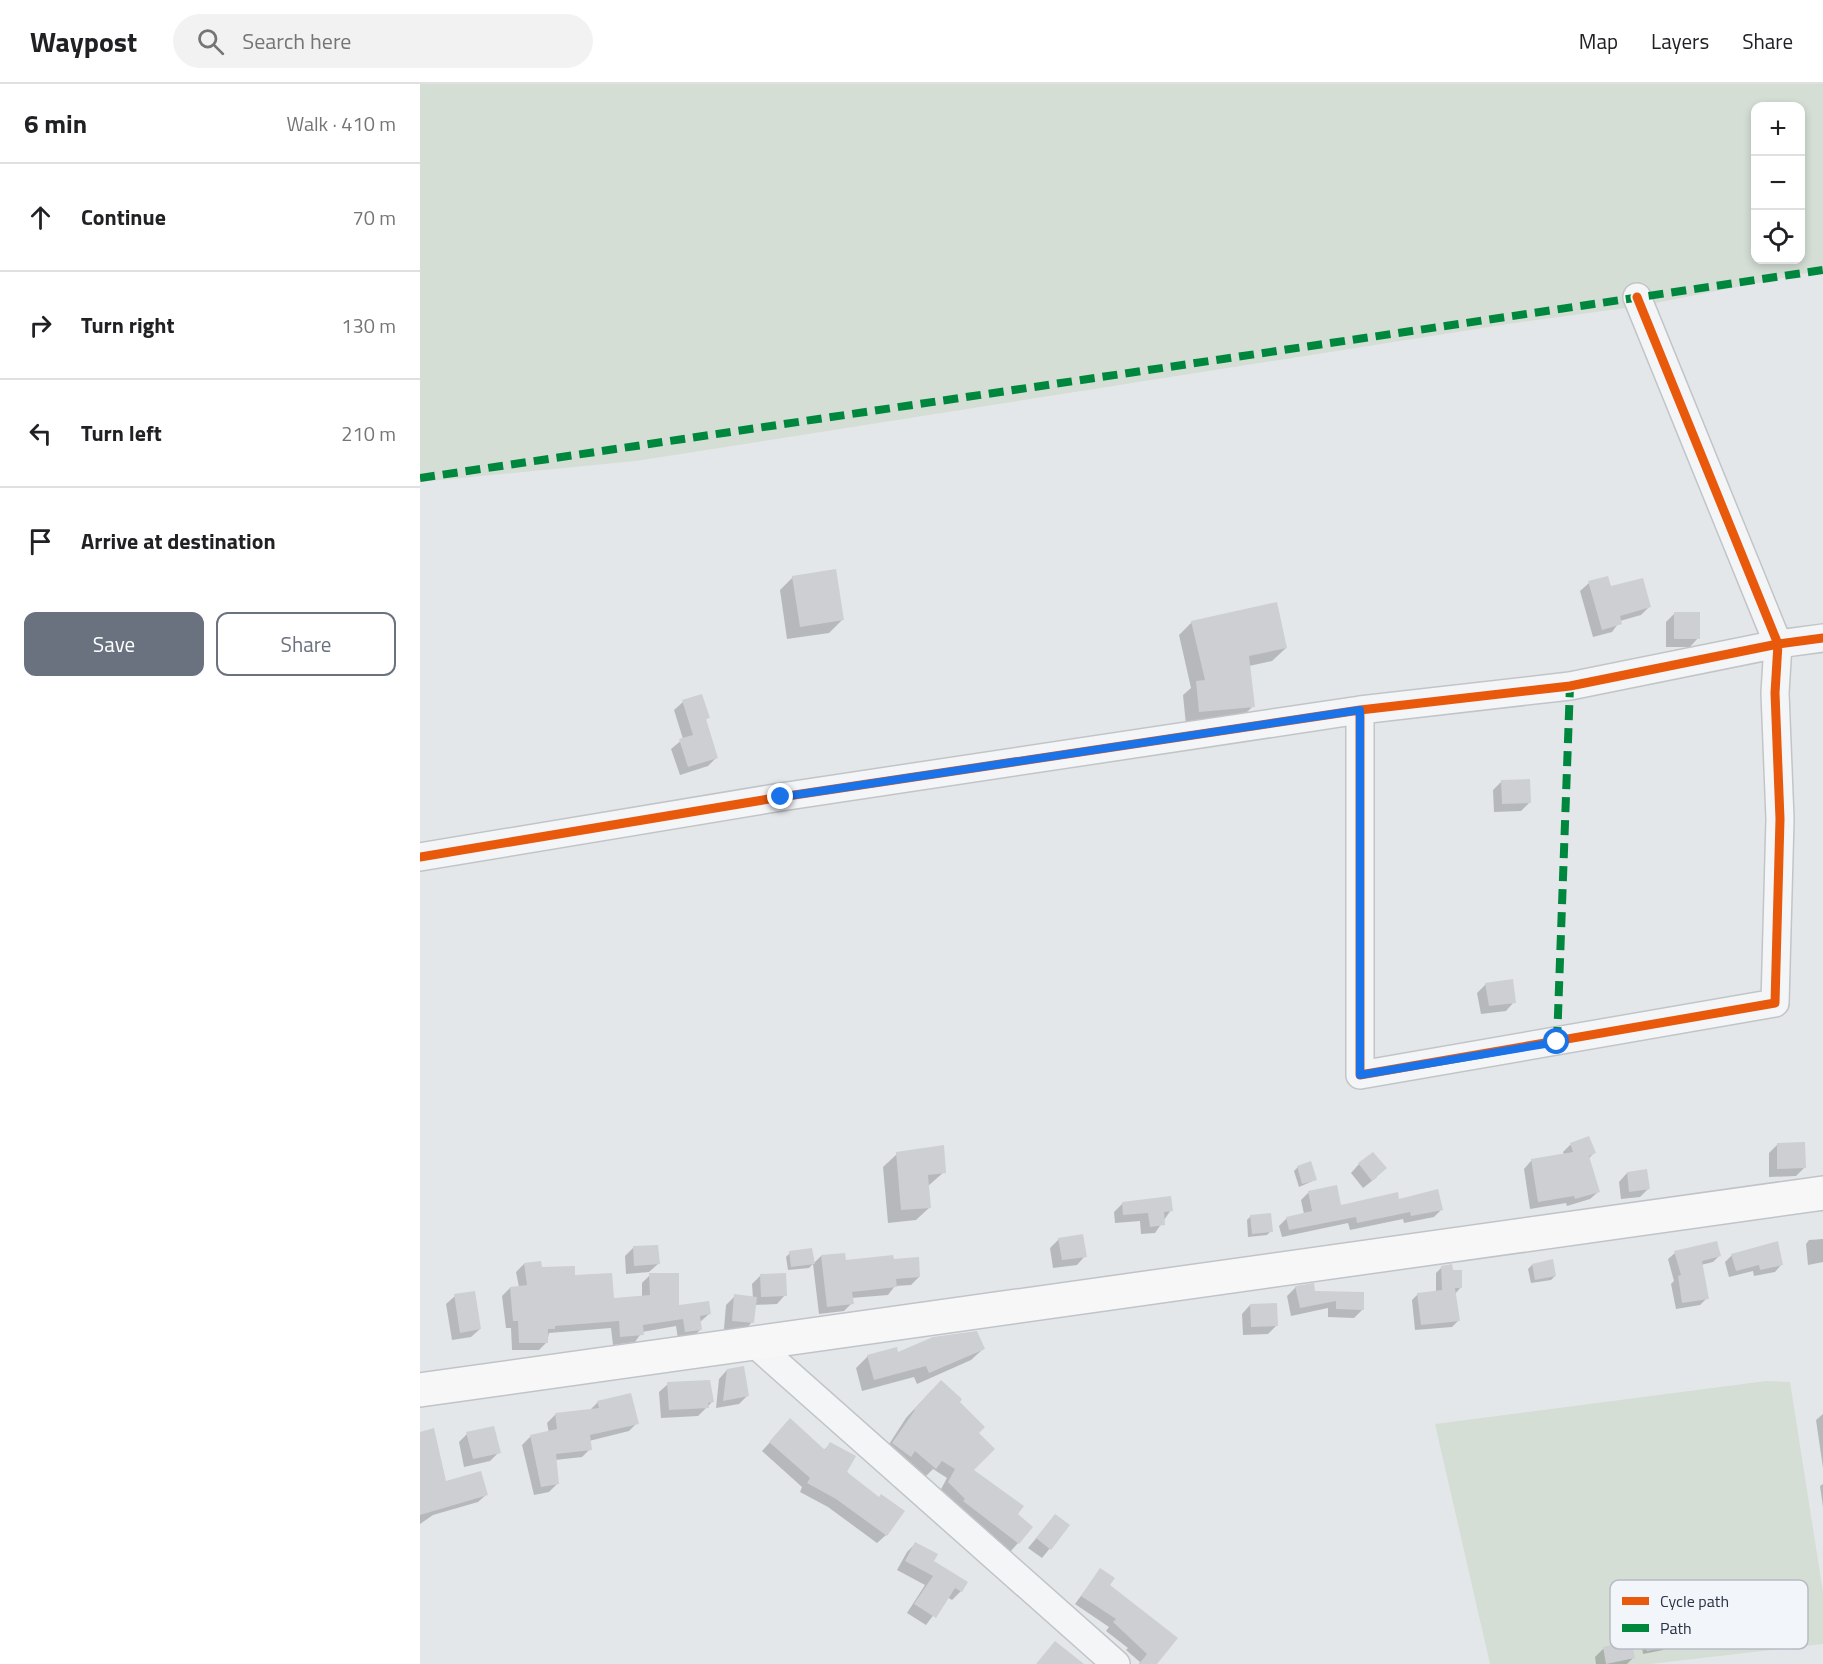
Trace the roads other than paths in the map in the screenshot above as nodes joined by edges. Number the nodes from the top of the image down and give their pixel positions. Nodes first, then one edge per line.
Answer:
1 (1637, 297) dead end
2 (1823, 638) edge
3 (1778, 644) junction
4 (1360, 710) junction
5 (420, 857) edge
6 (1823, 1193) edge
7 (753, 1343) junction
8 (420, 1390) edge
9 (1116, 1664) edge

1 - 3 street
2 - 3 street
3 - 4 street
3 - 4 street
4 - 5 street
6 - 7 main road
7 - 8 main road
7 - 9 street

